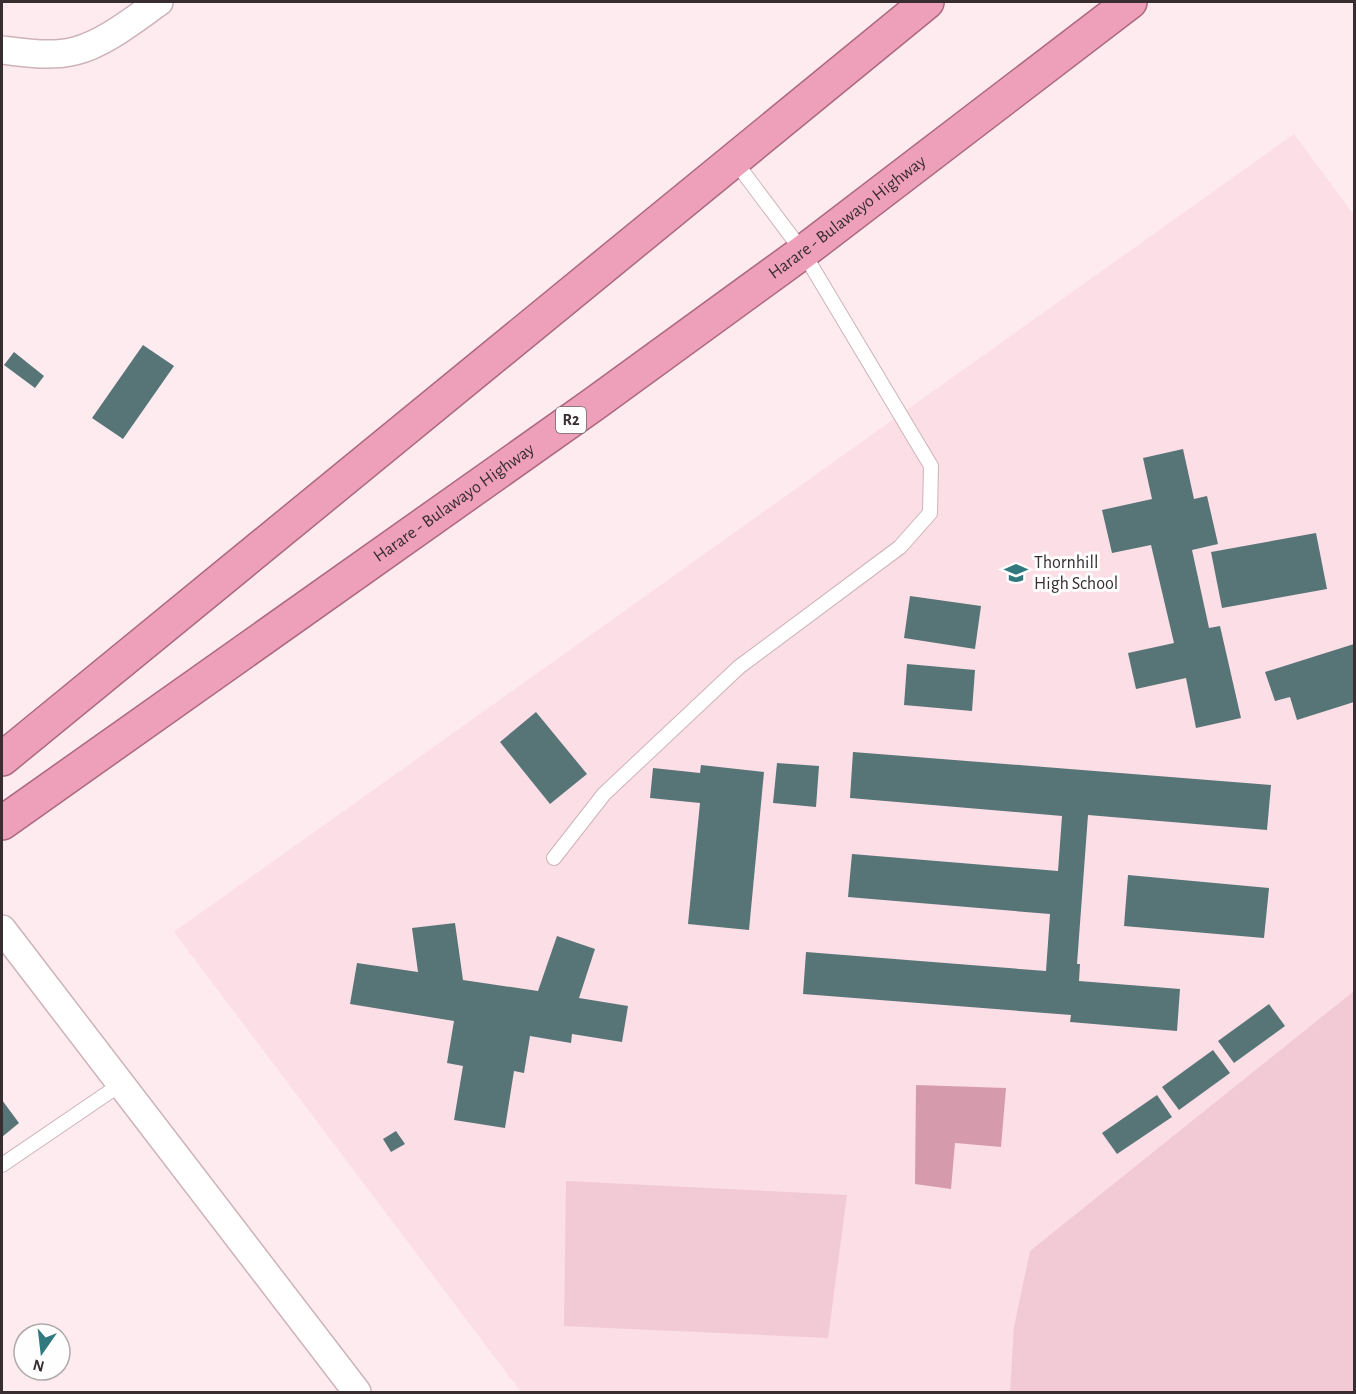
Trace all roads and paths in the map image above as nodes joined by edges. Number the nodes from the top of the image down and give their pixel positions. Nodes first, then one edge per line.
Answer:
1 (159, 2) edge
2 (927, 2) edge
3 (1130, 2) edge
4 (2, 50) edge
5 (733, 158) junction
6 (803, 252) junction
7 (2, 759) edge
8 (2, 823) edge
9 (554, 858) dead end
10 (2, 929) edge
11 (121, 1084) junction
12 (2, 1165) edge
13 (357, 1392) edge

1 - 4 street
2 - 5 highway
3 - 6 highway, Harare - Bulawayo Highway / R2
5 - 6 lane
5 - 7 highway
6 - 8 highway, Harare - Bulawayo Highway / R2
6 - 9 lane
10 - 11 street
11 - 12 lane
11 - 13 street

